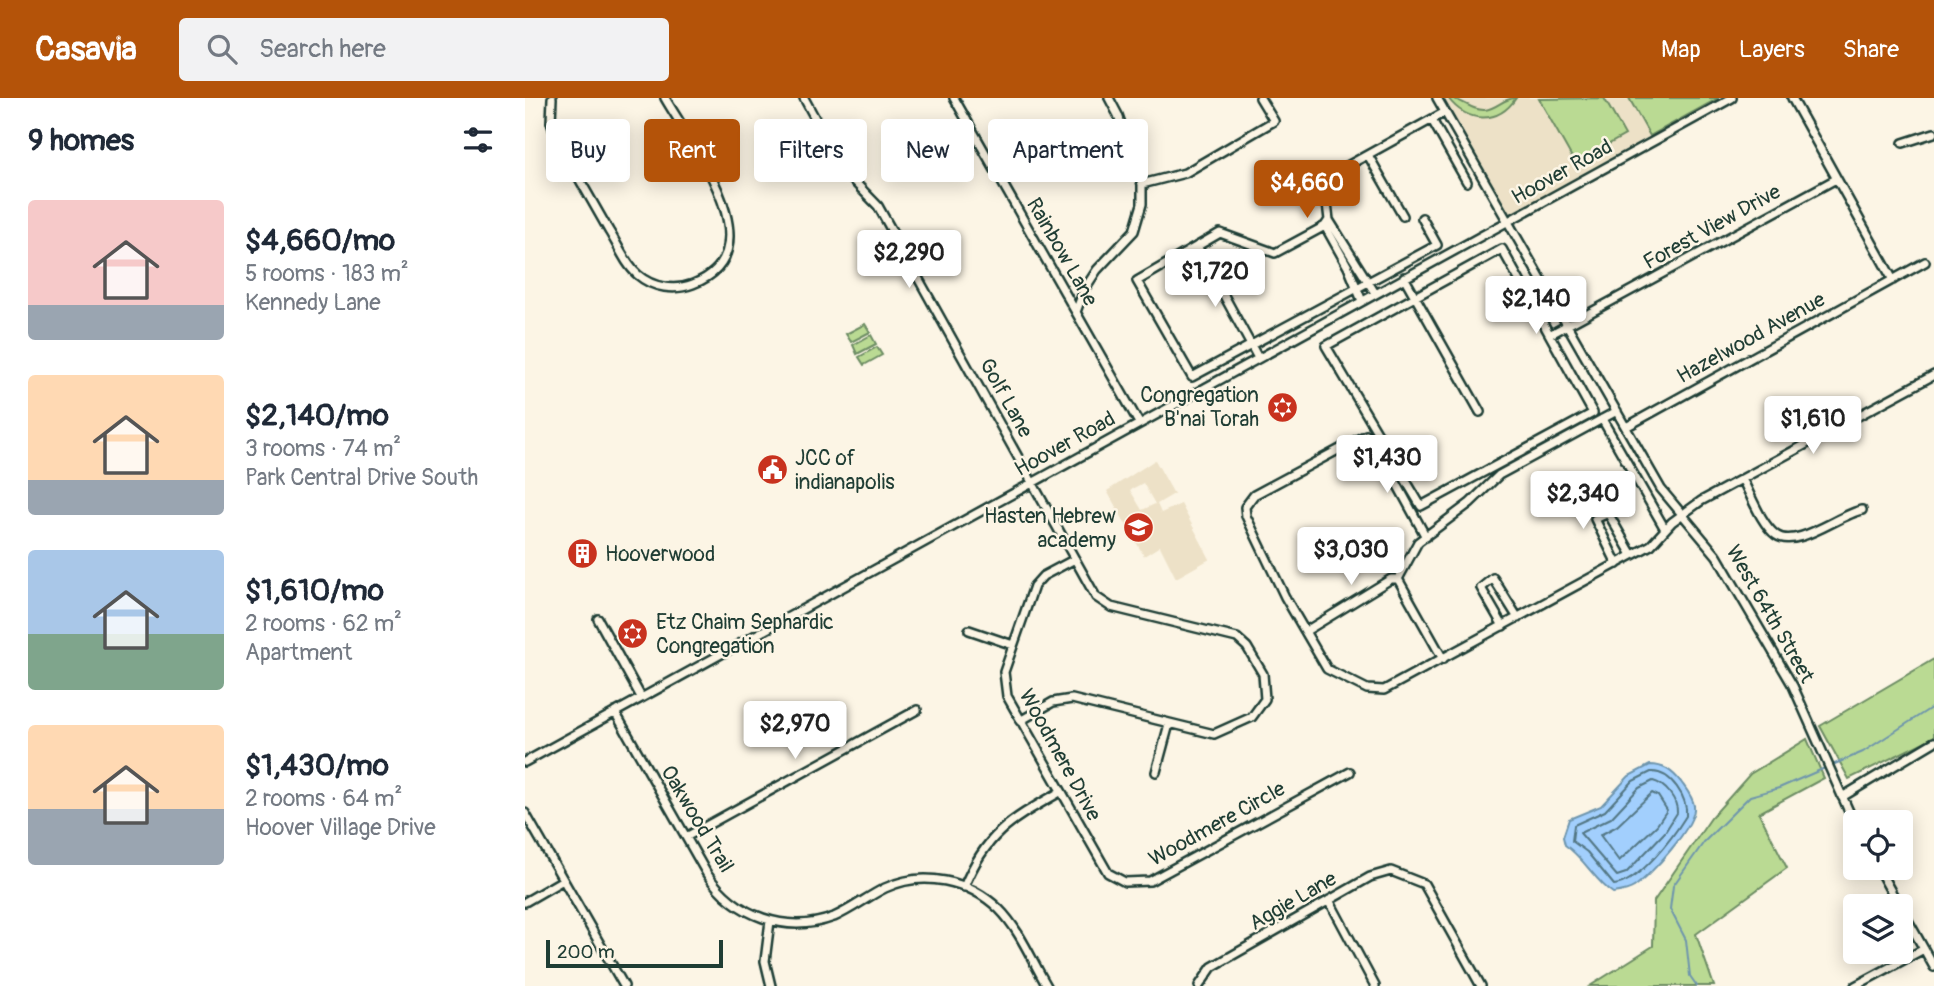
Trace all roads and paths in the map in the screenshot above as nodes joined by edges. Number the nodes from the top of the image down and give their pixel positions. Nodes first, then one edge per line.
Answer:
1 (552, 98) edge
2 (665, 98) edge
3 (804, 98) edge
4 (954, 98) edge
5 (1109, 98) edge
6 (1260, 98) edge
7 (1437, 98) edge
8 (1733, 98) edge
9 (1792, 98) edge
10 (1445, 112) junction
11 (1432, 120) junction
12 (1934, 133) edge
13 (1903, 143) dead end
14 (1368, 155) junction
15 (1836, 179) junction
16 (1467, 182) dead end
17 (1142, 184) junction
18 (1403, 216) dead end
19 (1422, 218) dead end
20 (1508, 222) junction
21 (1327, 223) junction
22 (1197, 246) junction
23 (1925, 262) dead end
24 (1404, 277) junction
25 (1893, 280) junction
26 (1369, 283) junction
27 (1356, 290) junction
28 (1375, 293) junction
29 (1415, 295) junction
30 (1362, 301) junction
31 (1076, 312) junction
32 (1568, 325) junction
33 (1551, 334) junction
34 (1251, 346) junction
35 (1258, 358) junction
36 (1934, 375) edge
37 (1617, 411) junction
38 (1480, 412) dead end
39 (1602, 419) junction
40 (1139, 423) junction
41 (1626, 427) junction
42 (1742, 479) junction
43 (1033, 482) junction
44 (1862, 510) dead end
45 (1681, 515) junction
46 (1665, 529) junction
47 (1426, 537) junction
48 (1632, 555) junction
49 (1075, 559) junction
50 (1617, 564) junction
51 (1398, 579) junction
52 (1518, 618) junction
53 (598, 619) dead end
54 (1503, 626) junction
55 (969, 629) dead end
56 (1306, 631) junction
57 (1013, 645) junction
58 (1443, 659) junction
59 (641, 697) junction
60 (917, 710) dead end
61 (615, 712) junction
62 (1020, 721) junction
63 (1169, 724) junction
64 (1934, 742) edge
65 (525, 762) edge
66 (1156, 772) dead end
67 (1350, 772) dead end
68 (1060, 792) junction
69 (1842, 797) junction
70 (1848, 810) edge
71 (525, 813) edge
72 (686, 837) junction
73 (1101, 865) joint
74 (563, 880) junction
75 (964, 887) junction
76 (1329, 900) junction
77 (525, 902) edge
78 (770, 921) junction
79 (1913, 930) edge
80 (1924, 949) junction
81 (1934, 967) edge
82 (1371, 985) edge
83 (624, 986) edge
84 (771, 986) edge
85 (1047, 986) edge
86 (1199, 986) edge
87 (1481, 986) edge
88 (1856, 986) edge

1 - 2 street
3 - 43 street, Golf Lane
4 - 31 street, Rainbow Lane
5 - 17 street
6 - 17 street
7 - 10 street, West 64th Street
8 - 20 street, Hoover Road
9 - 15 street
10 - 11 street
10 - 20 street, West 64th Street
11 - 14 street
11 - 16 street
12 - 13 street
14 - 18 street
14 - 21 street
15 - 25 street
15 - 32 street, Forest View Drive
17 - 31 street
19 - 26 street
20 - 24 street, Hoover Road
20 - 32 street, West 64th Street
21 - 22 street
21 - 26 street
21 - 27 street
22 - 34 street
22 - 34 street
23 - 25 street, Hazelwood Avenue
24 - 28 street, Hoover Road
24 - 29 street
25 - 41 street, Hazelwood Avenue
26 - 27 street
26 - 28 street
27 - 30 street
27 - 34 street
28 - 30 street, Hoover Road
29 - 33 street
29 - 33 street
29 - 38 street
30 - 35 street, Hoover Road
31 - 40 street, Rainbow Lane
32 - 33 street, Forest View Drive
32 - 37 street, West 64th Street
34 - 35 street
35 - 40 street, Hoover Road
36 - 42 street
37 - 39 street
37 - 41 street, West 64th Street
39 - 46 street
39 - 47 street
40 - 43 street, Hoover Road
41 - 45 street, West 64th Street
42 - 44 street
42 - 45 street
43 - 49 street, Golf Lane
43 - 59 street, Hoover Road
45 - 46 street
45 - 69 street, West 64th Street
46 - 48 street
47 - 51 street
47 - 56 street
48 - 50 street
48 - 50 street
49 - 57 street, Woodmere Drive
49 - 63 street, Golf Lane
50 - 52 street
51 - 56 street
51 - 58 street
52 - 54 street
52 - 54 street
53 - 59 street
54 - 58 street
55 - 57 street
56 - 58 street
57 - 62 street, Woodmere Drive
59 - 61 street, Hoover Road
60 - 72 street
61 - 65 street, Hoover Road
61 - 72 street, Oakwood Trail
62 - 63 street
62 - 68 street, Woodmere Drive
63 - 66 street
64 - 69 street
67 - 73 street, Woodmere Circle
68 - 73 street, Woodmere Drive
68 - 75 street
69 - 70 street, West 64th Street
71 - 74 street
72 - 78 street, Oakwood Trail
74 - 77 street
74 - 83 street
75 - 78 street, Oakwood Trail
75 - 85 street, Oakwood Trail
76 - 82 street
76 - 86 street, Aggie Lane
76 - 87 street, Aggie Lane
78 - 84 street
79 - 80 street
80 - 81 street
80 - 88 street

